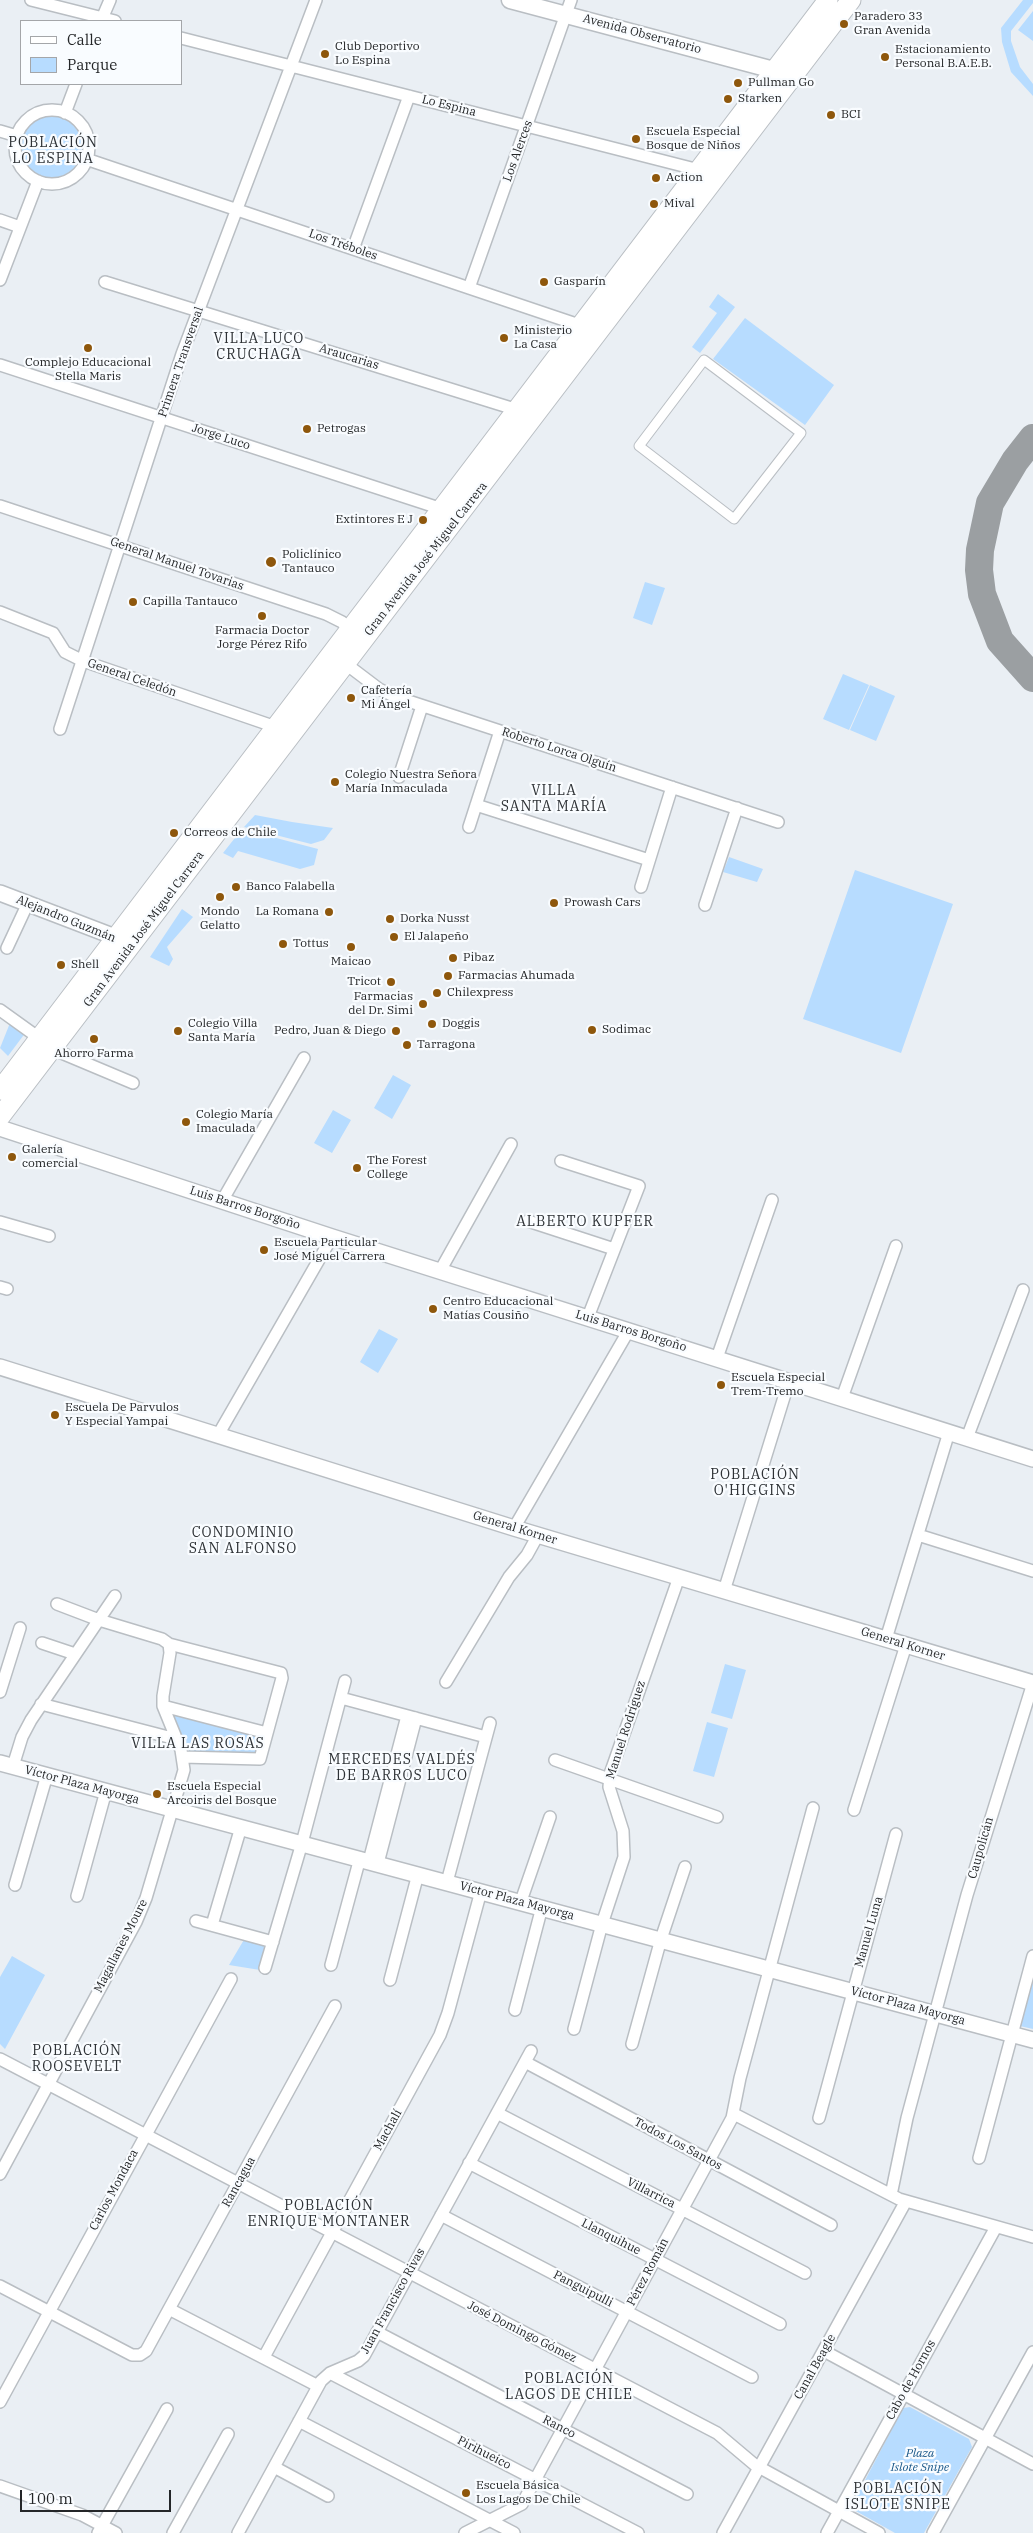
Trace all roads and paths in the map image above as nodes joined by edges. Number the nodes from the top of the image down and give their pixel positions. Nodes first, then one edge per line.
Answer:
1 (31, 0) edge
2 (110, 0) edge
3 (316, 0) edge
4 (510, 0) edge
5 (828, 0) edge
6 (850, 0) edge
7 (570, 7) edge
8 (102, 20) edge
9 (182, 38) edge
10 (290, 66) junction
11 (775, 69) junction
12 (793, 76) junction
13 (76, 85) edge
14 (409, 96) junction
15 (64, 113) junction
16 (527, 126) junction
17 (0, 131) edge
18 (17, 136) junction
19 (86, 159) junction
20 (698, 170) junction
21 (717, 174) junction
22 (38, 181) junction
23 (236, 209) junction
24 (0, 220) edge
25 (20, 227) junction
26 (353, 249) junction
27 (0, 280) edge
28 (105, 282) dead end
29 (469, 288) junction
30 (198, 311) junction
31 (582, 326) junction
32 (600, 332) junction
33 (0, 365) edge
34 (526, 415) junction
35 (161, 418) junction
36 (638, 446) joint
37 (0, 506) edge
38 (442, 509) junction
39 (121, 545) junction
40 (0, 612) edge
41 (350, 630) junction
42 (83, 662) junction
43 (346, 664) junction
44 (422, 706) junction
45 (276, 727) junction
46 (60, 729) dead end
47 (500, 731) junction
48 (399, 777) dead end
49 (672, 787) junction
50 (476, 805) junction
51 (737, 808) junction
52 (778, 822) dead end
53 (469, 827) dead end
54 (649, 860) junction
55 (641, 886) dead end
56 (0, 892) edge
57 (28, 903) junction
58 (706, 905) dead end
59 (123, 942) junction
60 (7, 948) dead end
61 (0, 1010) edge
62 (46, 1044) junction
63 (304, 1058) dead end
64 (133, 1083) dead end
65 (0, 1090) edge
66 (0, 1117) edge
67 (0, 1128) edge
68 (511, 1144) dead end
69 (561, 1161) dead end
70 (772, 1200) dead end
71 (222, 1201) junction
72 (528, 1221) dead end
73 (0, 1222) edge
74 (49, 1236) dead end
75 (332, 1237) junction
76 (896, 1246) dead end
77 (614, 1249) junction
78 (440, 1271) junction
79 (1023, 1290) dead end
80 (588, 1318) junction
81 (629, 1330) junction
82 (717, 1358) junction
83 (0, 1367) edge
84 (789, 1381) junction
85 (842, 1398) junction
86 (949, 1432) junction
87 (218, 1435) junction
88 (967, 1438) junction
89 (1033, 1459) edge
90 (514, 1528) junction
91 (538, 1535) junction
92 (918, 1535) junction
93 (1033, 1570) edge
94 (679, 1577) junction
95 (724, 1591) junction
96 (115, 1596) dead end
97 (57, 1604) dead end
98 (99, 1620) junction
99 (20, 1628) dead end
100 (886, 1639) junction
101 (42, 1643) dead end
102 (169, 1644) junction
103 (906, 1645) junction
104 (76, 1654) junction
105 (345, 1681) dead end
106 (446, 1682) dead end
107 (1033, 1683) edge
108 (0, 1692) edge
109 (341, 1698) junction
110 (41, 1704) junction
111 (163, 1706) junction
112 (412, 1717) junction
113 (490, 1723) dead end
114 (267, 1733) junction
115 (486, 1737) junction
116 (176, 1739) junction
117 (182, 1757) junction
118 (555, 1760) dead end
119 (6, 1764) edge
120 (47, 1775) junction
121 (609, 1779) junction
122 (106, 1791) junction
123 (813, 1808) dead end
124 (174, 1809) junction
125 (854, 1810) dead end
126 (550, 1817) dead end
127 (717, 1817) dead end
128 (241, 1827) junction
129 (896, 1834) dead end
130 (302, 1843) junction
131 (369, 1861) junction
132 (685, 1867) dead end
133 (418, 1874) junction
134 (447, 1882) junction
135 (15, 1885) dead end
136 (481, 1891) junction
137 (77, 1896) dead end
138 (521, 1901) junction
139 (542, 1907) junction
140 (196, 1921) dead end
141 (602, 1924) junction
142 (212, 1926) junction
143 (661, 1939) junction
144 (273, 1942) junction
145 (1033, 1956) edge
146 (331, 1966) dead end
147 (265, 1968) dead end
148 (769, 1969) junction
149 (230, 1979) dead end
150 (390, 1980) dead end
151 (853, 1991) junction
152 (335, 2006) dead end
153 (515, 2010) dead end
154 (936, 2014) junction
155 (574, 2029) dead end
156 (1012, 2034) junction
157 (1033, 2040) edge
158 (632, 2044) dead end
159 (531, 2051) dead end
160 (0, 2059) edge
161 (524, 2062) junction
162 (48, 2085) junction
163 (496, 2113) junction
164 (734, 2114) junction
165 (819, 2118) dead end
166 (144, 2136) junction
167 (979, 2158) dead end
168 (709, 2160) junction
169 (469, 2163) junction
170 (0, 2174) edge
171 (238, 2184) junction
172 (891, 2195) junction
173 (906, 2202) junction
174 (682, 2209) junction
175 (440, 2216) junction
176 (831, 2225) dead end
177 (996, 2227) junction
178 (332, 2233) junction
179 (1033, 2237) edge
180 (655, 2259) junction
181 (409, 2273) junction
182 (805, 2273) dead end
183 (0, 2286) edge
184 (170, 2309) junction
185 (49, 2312) junction
186 (626, 2312) junction
187 (780, 2324) dead end
188 (376, 2332) junction
189 (824, 2351) junction
190 (1033, 2352) edge
191 (264, 2357) junction
192 (595, 2370) junction
193 (330, 2373) junction
194 (752, 2377) dead end
195 (318, 2386) junction
196 (903, 2394) junction
197 (0, 2402) edge
198 (167, 2408) dead end
199 (299, 2421) junction
200 (563, 2429) junction
201 (228, 2434) dead end
202 (986, 2438) junction
203 (1033, 2464) edge
204 (274, 2467) junction
205 (760, 2468) junction
206 (536, 2480) junction
207 (0, 2486) edge
208 (687, 2494) dead end
209 (328, 2496) dead end
210 (838, 2512) junction
211 (490, 2521) junction
212 (100, 2529) edge
213 (116, 2533) edge
214 (173, 2533) edge
215 (238, 2533) edge
216 (465, 2533) edge
217 (514, 2533) edge
218 (638, 2533) edge
219 (724, 2533) edge
220 (827, 2533) edge
221 (879, 2533) edge
222 (933, 2533) edge

1 - 8 street
2 - 8 street
3 - 10 street, Primera Transversal
4 - 7 main road, Avenida Observatorio
5 - 11 main road, Gran Avenida José Miguel Carrera
6 - 12 main road, Gran Avenida José Miguel Carrera
7 - 11 main road, Avenida Observatorio
7 - 16 street, Los Alerces
9 - 10 street, Lo Espina
10 - 14 street, Lo Espina
10 - 23 street, Primera Transversal
11 - 12 main road, Avenida Observatorio
11 - 20 main road, Gran Avenida José Miguel Carrera
12 - 21 main road, Gran Avenida José Miguel Carrera
13 - 15 street
14 - 16 street, Lo Espina
14 - 26 street
15 - 18 street
15 - 19 street
16 - 20 street, Lo Espina
16 - 29 street, Los Alerces
17 - 18 street
18 - 22 street
19 - 22 street
19 - 23 street, Los Tréboles
20 - 21 street, Lo Espina
20 - 31 main road, Gran Avenida José Miguel Carrera
21 - 32 main road, Gran Avenida José Miguel Carrera
22 - 25 street
23 - 26 street, Los Tréboles
23 - 30 street, Primera Transversal
24 - 25 street
25 - 27 street
26 - 29 street, Los Tréboles
28 - 30 street, Araucarias
29 - 31 street, Los Tréboles
30 - 34 street, Araucarias
30 - 35 street, Primera Transversal
31 - 32 street, Los Tréboles
31 - 34 main road, Gran Avenida José Miguel Carrera
32 - 34 main road, Gran Avenida José Miguel Carrera
33 - 35 street, Jorge Luco
34 - 38 main road, Gran Avenida José Miguel Carrera
34 - 43 main road, Gran Avenida José Miguel Carrera
35 - 38 street, Jorge Luco
35 - 39 street, Primera Transversal
36 - 36 street
37 - 39 street, General Manuel Tovarias
38 - 41 main road, Gran Avenida José Miguel Carrera
39 - 41 street, General Manuel Tovarias
39 - 42 street, Primera Transversal
40 - 42 street, General Celedón
41 - 45 main road, Gran Avenida José Miguel Carrera
42 - 45 street, General Celedón
42 - 46 street, Primera Transversal
43 - 44 street, Roberto Lorca Olguín
43 - 59 main road, Gran Avenida José Miguel Carrera
44 - 47 street, Roberto Lorca Olguín
44 - 48 street
45 - 59 main road, Gran Avenida José Miguel Carrera
47 - 49 street, Roberto Lorca Olguín
47 - 50 street
49 - 51 street, Roberto Lorca Olguín
49 - 54 street
50 - 53 street
50 - 54 street
51 - 52 street, Roberto Lorca Olguín
51 - 58 street
54 - 55 street
56 - 57 street, Alejandro Guzmán
57 - 59 street, Alejandro Guzmán
57 - 60 street
59 - 62 main road, Gran Avenida José Miguel Carrera
61 - 62 street
62 - 64 street
62 - 65 main road, Gran Avenida José Miguel Carrera
62 - 66 main road, Gran Avenida José Miguel Carrera
63 - 71 street
67 - 71 street, Luis Barros Borgoño
68 - 78 street
69 - 77 street
70 - 82 street
71 - 75 street, Luis Barros Borgoño
72 - 77 street
73 - 74 street
75 - 78 street, Luis Barros Borgoño
75 - 87 street
76 - 85 street
77 - 80 street
78 - 80 street, Luis Barros Borgoño
79 - 88 street
80 - 81 street, Luis Barros Borgoño
81 - 82 street, Luis Barros Borgoño
81 - 90 street
82 - 84 street, Luis Barros Borgoño
83 - 87 street, General Korner
84 - 85 street, Luis Barros Borgoño
84 - 95 street
85 - 86 street, Luis Barros Borgoño
86 - 88 street, Luis Barros Borgoño
86 - 92 street
87 - 90 street, General Korner
88 - 89 street, Luis Barros Borgoño
90 - 91 street, General Korner
91 - 94 street, General Korner
91 - 106 street
92 - 93 street
92 - 100 street
94 - 95 street, General Korner
94 - 121 street, Manuel Rodríguez
95 - 100 street, General Korner
96 - 98 street
97 - 98 street
98 - 102 street
98 - 104 street
99 - 108 street
100 - 103 street, General Korner
101 - 104 street
102 - 111 street, Magallanes Moure
102 - 114 street
103 - 107 street, General Korner
103 - 125 street
104 - 110 street
105 - 109 street
107 - 154 street, Caupolicán
109 - 112 street
109 - 130 street
110 - 116 street
110 - 119 street
111 - 114 street
111 - 116 street, Magallanes Moure
112 - 115 street
112 - 131 street
113 - 115 street
114 - 117 street
115 - 134 street
116 - 117 street, Magallanes Moure
117 - 124 street, Magallanes Moure
118 - 121 street
119 - 120 street, Víctor Plaza Mayorga
120 - 122 street, Víctor Plaza Mayorga
120 - 135 street
121 - 127 street
121 - 141 street, Manuel Rodríguez
122 - 124 street, Víctor Plaza Mayorga
122 - 137 street
123 - 148 street, Pérez Román
124 - 128 street, Víctor Plaza Mayorga
124 - 162 street, Magallanes Moure
126 - 138 street
128 - 130 street, Víctor Plaza Mayorga
128 - 142 street
129 - 151 street, Manuel Luna
130 - 131 street, Víctor Plaza Mayorga
130 - 144 street
131 - 133 street, Víctor Plaza Mayorga
131 - 146 street
132 - 143 street
133 - 134 street, Víctor Plaza Mayorga
133 - 150 street
134 - 136 street, Víctor Plaza Mayorga
136 - 138 street, Víctor Plaza Mayorga
136 - 178 street, Machalí
138 - 139 street, Víctor Plaza Mayorga
139 - 141 street, Víctor Plaza Mayorga
139 - 153 street
140 - 142 street
141 - 143 street, Víctor Plaza Mayorga
141 - 155 street, Manuel Rodríguez
142 - 144 street
143 - 148 street, Víctor Plaza Mayorga
143 - 158 street
144 - 147 street
145 - 156 street
148 - 151 street, Víctor Plaza Mayorga
148 - 164 street, Pérez Román
149 - 166 street, Carlos Mondaca
151 - 154 street, Víctor Plaza Mayorga
151 - 165 street, Manuel Luna
152 - 171 street, Rancagua
154 - 156 street, Víctor Plaza Mayorga
154 - 172 street, Caupolicán
156 - 157 street, Víctor Plaza Mayorga
156 - 167 street
159 - 161 street, Juan Francisco Rivas
160 - 162 street, José Domingo Gómez
161 - 163 street, Juan Francisco Rivas
161 - 168 street, Todos Los Santos
162 - 166 street, José Domingo Gómez
162 - 170 street, Magallanes Moure
163 - 169 street, Juan Francisco Rivas
163 - 174 street, Villarrica
164 - 168 street, Pérez Román
164 - 172 street
166 - 171 street, José Domingo Gómez
166 - 185 street, Carlos Mondaca
168 - 174 street, Pérez Román
168 - 176 street, Todos Los Santos
169 - 175 street, Juan Francisco Rivas
169 - 180 street, Llanquihue
171 - 178 street, José Domingo Gómez
171 - 184 street, Rancagua
172 - 173 street
173 - 177 street
173 - 189 street, Canal Beagle
174 - 180 street, Pérez Román
174 - 182 street, Villarrica
175 - 181 street, Juan Francisco Rivas
175 - 186 street, Panguipulli
177 - 179 street
177 - 196 street, Cabo de Hornos
178 - 181 street, José Domingo Gómez
178 - 191 street, Machalí
180 - 186 street, Pérez Román
180 - 187 street, Llanquihue
181 - 188 street, Juan Francisco Rivas
181 - 192 street, José Domingo Gómez
183 - 185 street
184 - 185 street, Rancagua
184 - 191 street
185 - 197 street, Carlos Mondaca
186 - 192 street, Pérez Román
186 - 194 street, Panguipulli
188 - 193 street, Juan Francisco Rivas
188 - 200 street, Ranco
189 - 196 street
189 - 205 street, Canal Beagle
190 - 202 street
191 - 195 street
192 - 200 street, Pérez Román
192 - 205 street, José Domingo Gómez
193 - 195 street, Juan Francisco Rivas
193 - 206 street, Pirihueico
195 - 199 street, Juan Francisco Rivas
196 - 202 street
196 - 210 street, Cabo de Hornos
198 - 212 street
199 - 204 street, Juan Francisco Rivas
199 - 211 street
200 - 206 street, Pérez Román
200 - 208 street, Ranco
201 - 214 street
202 - 203 street
202 - 222 street
204 - 209 street
204 - 215 street, Juan Francisco Rivas
205 - 210 street, José Domingo Gómez
205 - 219 street, Canal Beagle
206 - 211 street, Pérez Román
206 - 218 street, Pirihueico
207 - 212 street
210 - 220 street, Cabo de Hornos
210 - 221 street, José Domingo Gómez
211 - 216 street, Pérez Román
211 - 217 street
212 - 213 street

